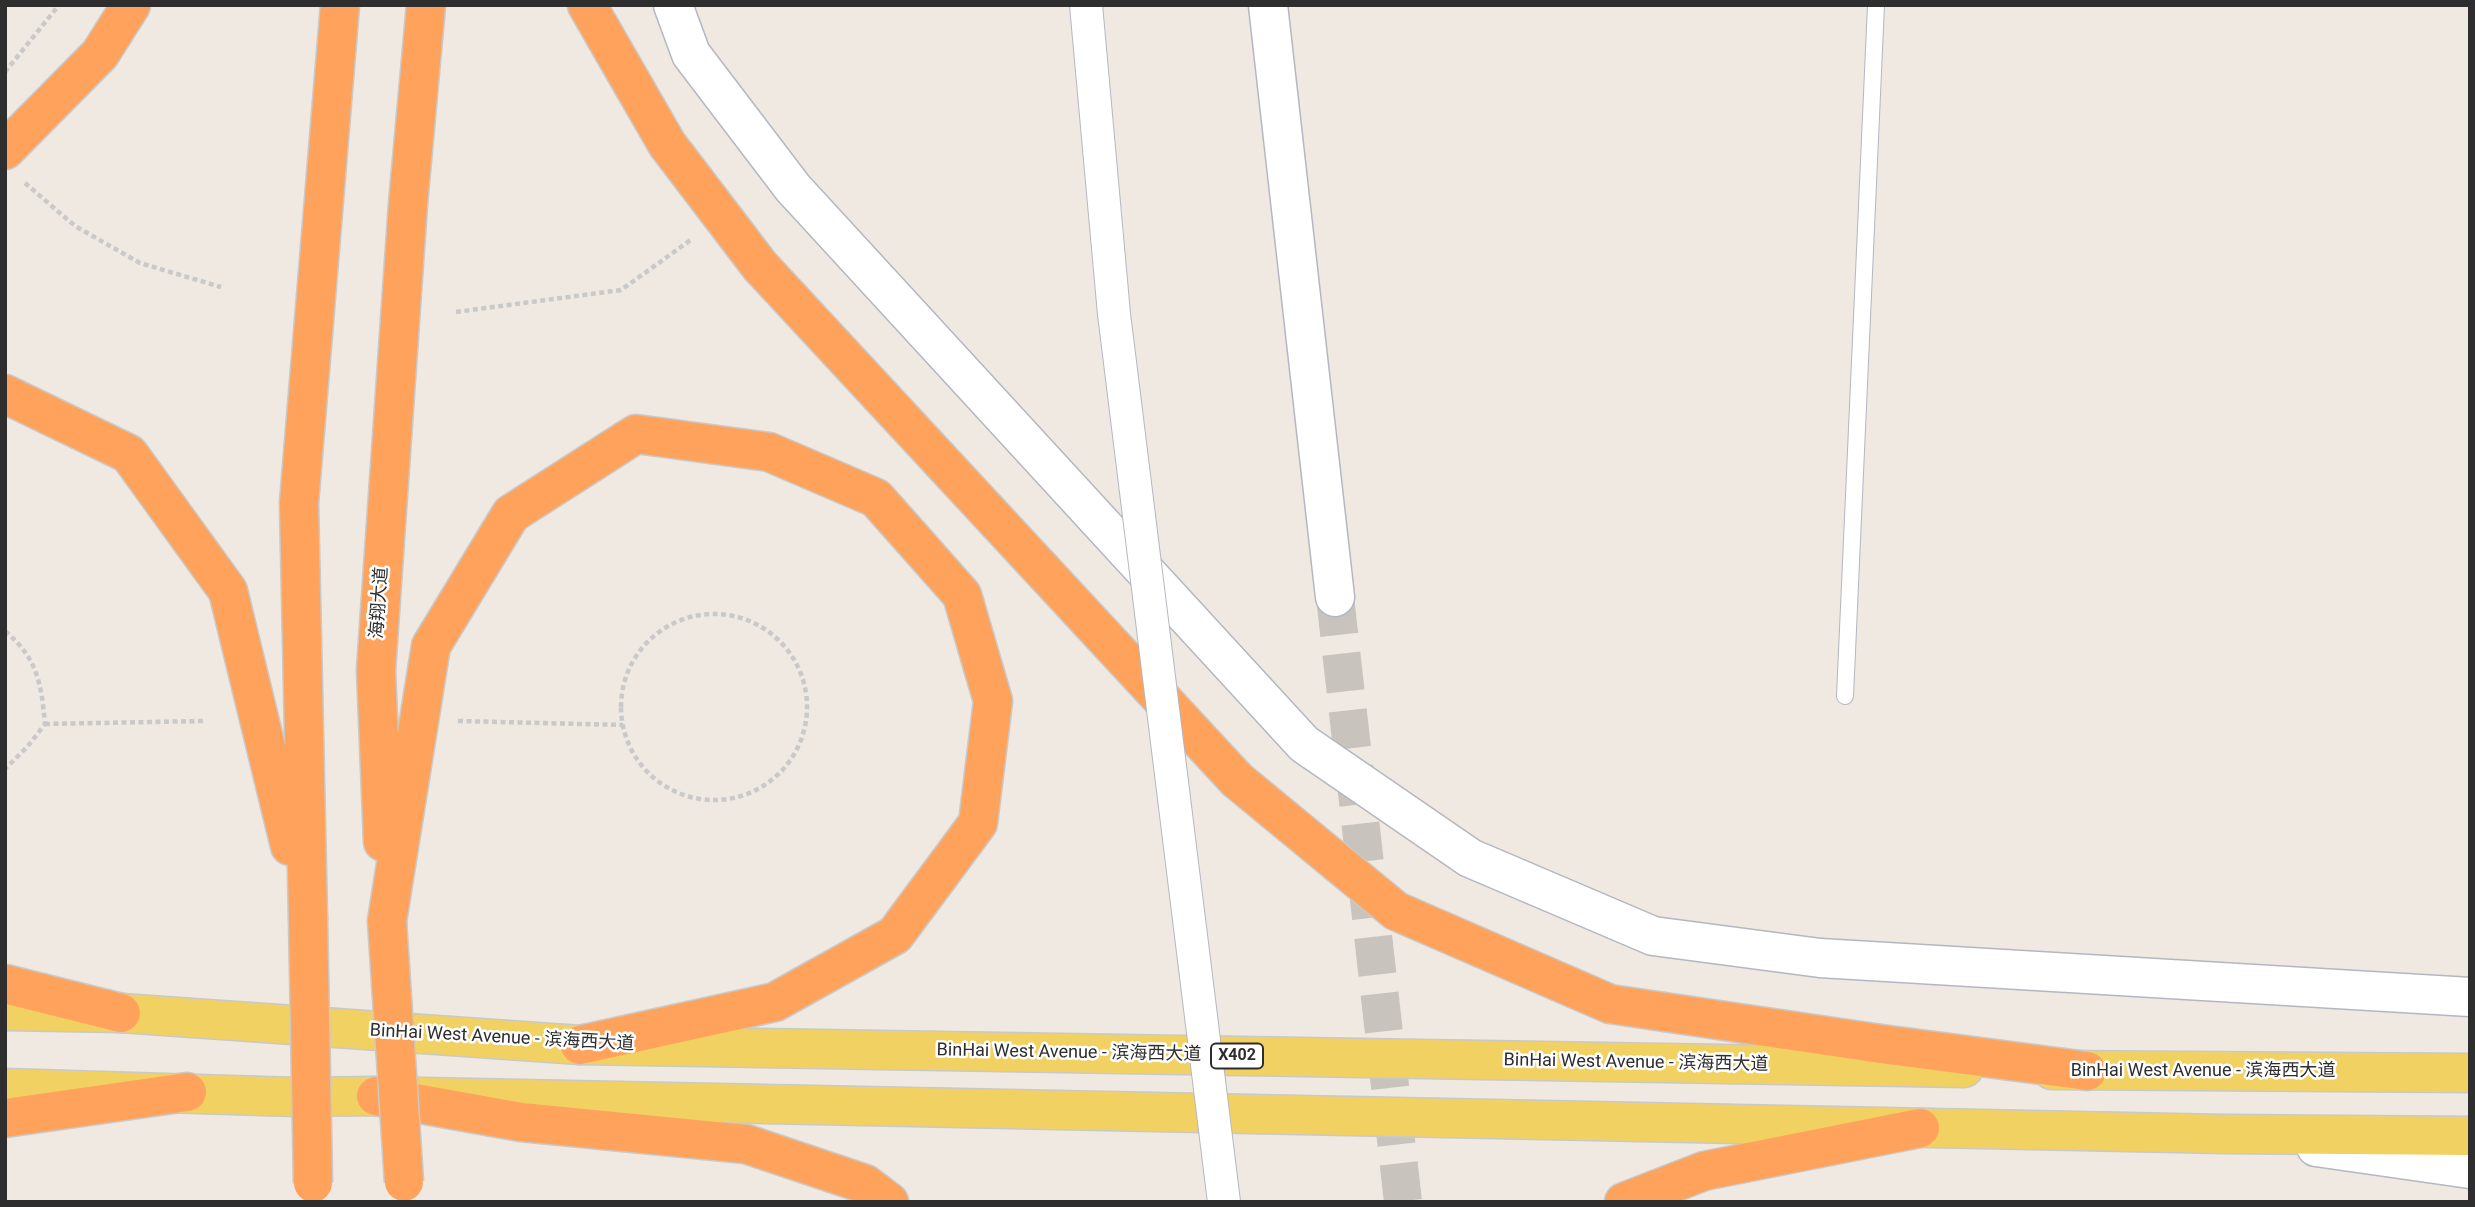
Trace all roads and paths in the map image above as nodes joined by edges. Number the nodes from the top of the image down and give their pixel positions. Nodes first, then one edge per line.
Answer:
1 (59, 5) edge
2 (131, 5) edge
3 (340, 5) edge
4 (426, 5) edge
5 (587, 5) edge
6 (673, 5) edge
7 (1086, 5) edge
8 (1268, 5) edge
9 (1876, 5) edge
10 (5, 72) edge
11 (5, 150) edge
12 (25, 183) dead end
13 (700, 233) dead end
14 (221, 287) dead end
15 (456, 312) dead end
16 (5, 394) edge
17 (1335, 597) tunnel mouth
18 (5, 631) edge
19 (1844, 696) dead end
20 (450, 720) dead end
21 (204, 721) dead end
22 (45, 724) junction
23 (623, 724) junction
24 (5, 769) edge
25 (308, 917) junction
26 (387, 921) junction
27 (5, 984) edge
28 (2470, 997) edge
29 (5, 1010) edge
30 (121, 1013) junction
31 (580, 1045) junction
32 (2087, 1071) junction
33 (2470, 1073) edge
34 (5, 1088) edge
35 (187, 1092) junction
36 (376, 1096) junction
37 (5, 1118) edge
38 (1920, 1128) junction
39 (2224, 1134) junction
40 (2470, 1136) edge
41 (2470, 1169) edge
42 (312, 1195) edge
43 (406, 1195) edge
44 (889, 1202) edge
45 (1224, 1202) edge
46 (1624, 1202) edge

1 - 10 path
2 - 11 highway
3 - 25 highway
4 - 26 highway, 海翔大道
5 - 32 highway
6 - 28 main road
7 - 45 street, bridge
8 - 17 main road
9 - 19 lane
12 - 14 path
13 - 15 path
16 - 25 highway
18 - 22 path
20 - 23 path
21 - 22 path
22 - 24 path
23 - 23 path
25 - 42 highway, bridge
26 - 31 highway
26 - 43 highway, 海翔大道, bridge
27 - 30 highway
29 - 30 main road, BinHai West Avenue - 滨海西大道 / X402
30 - 31 main road, BinHai West Avenue - 滨海西大道 / X402
31 - 32 main road, BinHai West Avenue - 滨海西大道 / X402
32 - 33 main road, BinHai West Avenue - 滨海西大道 / X402
34 - 35 main road
35 - 36 main road
35 - 37 highway
36 - 38 main road
36 - 44 highway
38 - 39 main road
38 - 46 highway
39 - 40 main road
39 - 41 main road

